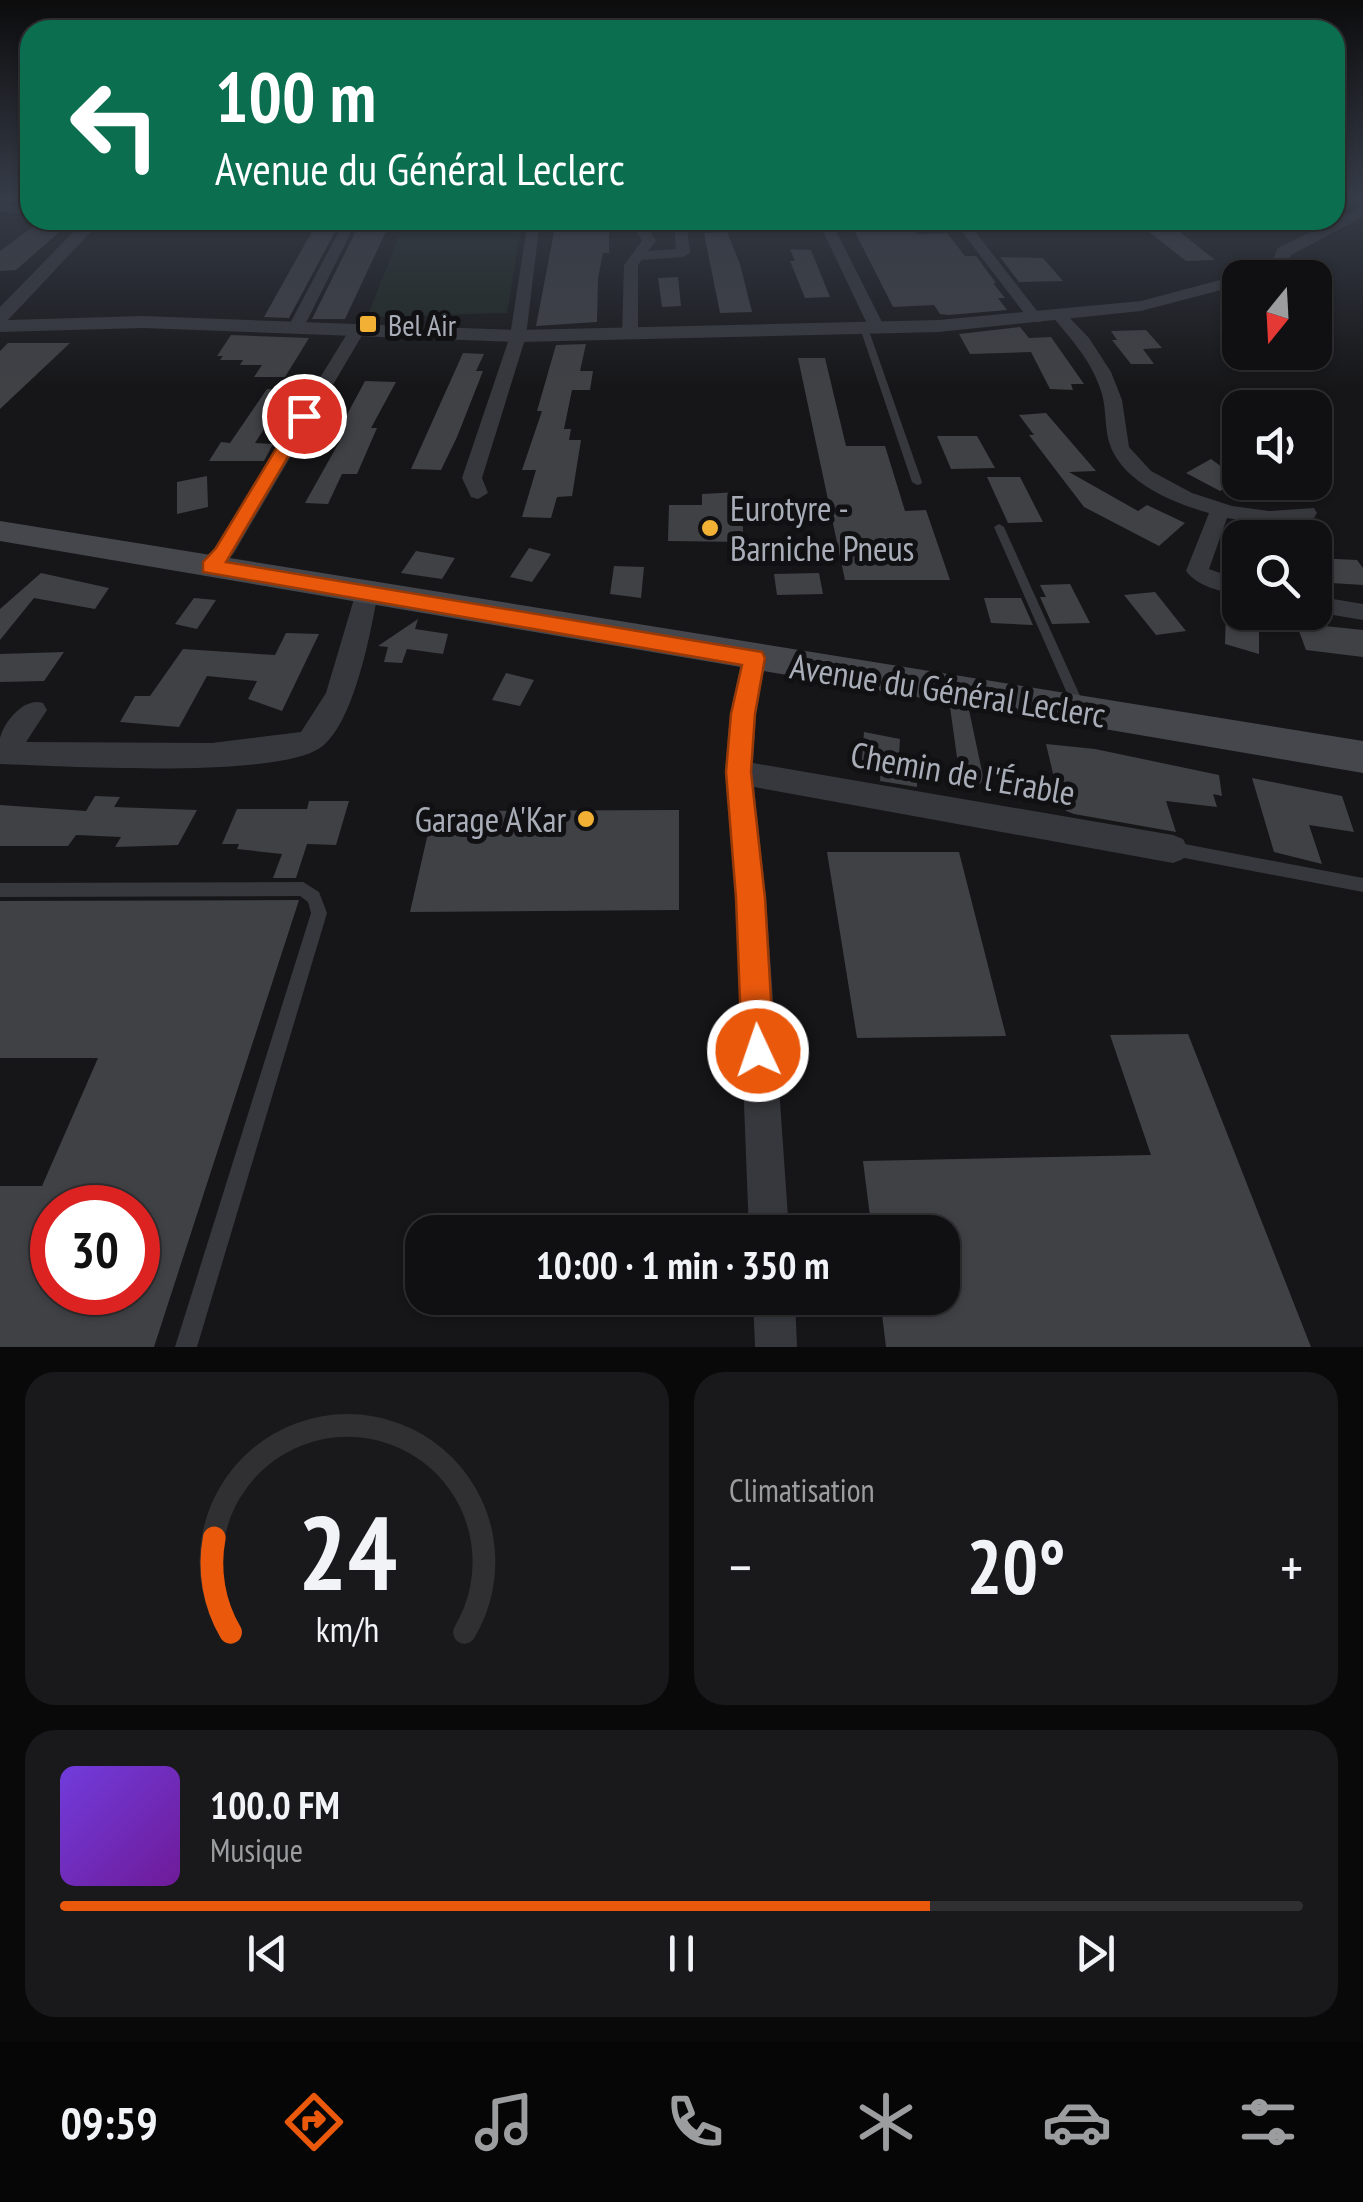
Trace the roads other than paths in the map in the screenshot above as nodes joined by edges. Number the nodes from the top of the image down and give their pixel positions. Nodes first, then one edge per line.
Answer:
1 (54, 262) edge
2 (329, 262) edge
3 (528, 262) edge
4 (633, 262) edge
5 (842, 262) edge
6 (991, 262) edge
7 (1222, 285) edge
8 (1060, 316) junction
9 (0, 318) edge
10 (1036, 319) junction
11 (0, 326) edge
12 (870, 328) junction
13 (295, 329) junction
14 (356, 332) junction
15 (630, 334) junction
16 (518, 336) junction
17 (917, 482) dead end
18 (478, 493) dead end
19 (1220, 510) junction
20 (1307, 514) dead end
21 (998, 527) dead end
22 (2, 534) edge
23 (210, 567) junction
24 (1222, 583) edge
25 (367, 592) junction
26 (1332, 607) edge
27 (1363, 612) edge
28 (754, 658) junction
29 (34, 710) dead end
30 (1080, 711) junction
31 (2, 753) edge
32 (1363, 757) edge
33 (739, 772) junction
34 (1174, 849) joint
35 (1363, 885) edge
36 (0, 890) edge
37 (769, 1215) edge
38 (775, 1315) edge
39 (186, 1347) edge
40 (776, 1347) edge

1 - 9 street
2 - 13 street
3 - 16 street
4 - 15 street
5 - 12 street
6 - 10 street
7 - 8 street
8 - 10 street
8 - 19 street
10 - 12 street
11 - 13 street
12 - 15 street
12 - 17 lane
13 - 14 street
14 - 16 street
14 - 23 street
15 - 16 street
16 - 18 street
19 - 20 street
19 - 24 street
21 - 30 lane
22 - 23 main road, Avenue du Général Leclerc
23 - 25 main road, Avenue du Général Leclerc
25 - 28 main road, Avenue du Général Leclerc
25 - 31 street
26 - 27 street
28 - 30 main road, Avenue du Général Leclerc
28 - 33 street
29 - 31 street
30 - 32 main road, Avenue du Général Leclerc
33 - 34 street, Chemin de l'Érable
33 - 37 street
34 - 35 lane
36 - 39 lane
38 - 40 street

